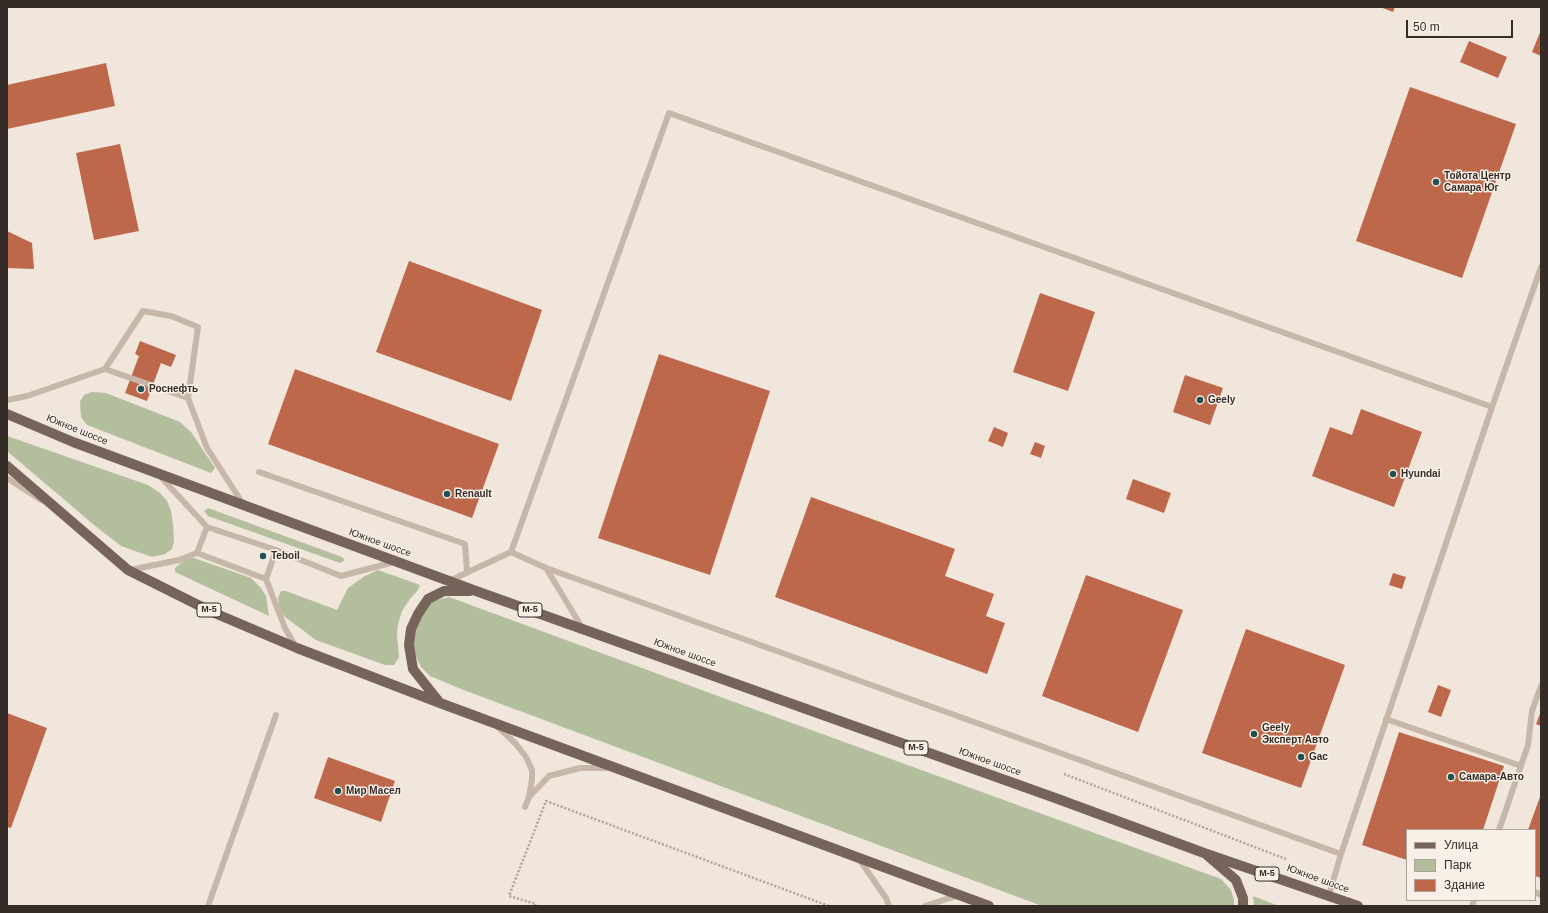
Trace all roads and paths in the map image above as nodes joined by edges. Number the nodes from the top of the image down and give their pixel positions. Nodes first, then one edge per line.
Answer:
1 (1541, 267) edge
2 (105, 368) junction
3 (188, 398) junction
4 (7, 400) edge
5 (1492, 407) junction
6 (7, 414) edge
7 (7, 466) edge
8 (259, 472) dead end
9 (158, 474) junction
10 (7, 478) edge
11 (244, 506) junction
12 (67, 518) junction
13 (207, 527) junction
14 (276, 550) junction
15 (511, 552) junction
16 (198, 553) junction
17 (396, 562) junction
18 (546, 568) junction
19 (128, 570) junction
20 (467, 572) junction
21 (266, 579) junction
22 (449, 581) junction
23 (476, 591) junction
24 (583, 629) junction
25 (297, 648) junction
26 (1541, 686) edge
27 (440, 703) junction
28 (276, 715) dead end
29 (1386, 719) junction
30 (494, 723) junction
31 (1521, 766) junction
32 (618, 769) junction
33 (1064, 774) dead end
34 (530, 797) junction
35 (525, 807) dead end
36 (1499, 829) edge
37 (1204, 853) junction
38 (1341, 854) junction
39 (859, 859) junction
40 (1286, 859) dead end
41 (959, 895) junction
42 (1329, 895) junction
43 (208, 906) edge
44 (535, 906) edge
45 (829, 906) edge
46 (889, 906) edge
47 (924, 906) edge
48 (989, 906) edge
49 (1243, 906) edge
50 (1358, 906) edge

1 - 5 lane
2 - 3 lane
2 - 3 lane
2 - 4 lane
3 - 11 lane
5 - 15 lane
5 - 29 lane
6 - 9 main road, Южное шоссе / М-5
7 - 12 main road, М-5
8 - 20 lane
9 - 11 main road, Южное шоссе / М-5
9 - 13 lane
10 - 12 lane
11 - 17 main road, Южное шоссе / М-5
12 - 19 main road, М-5
13 - 14 lane
13 - 16 lane
14 - 17 lane
14 - 21 lane
15 - 18 lane
15 - 20 lane
16 - 19 lane
16 - 21 lane
17 - 22 main road, Южное шоссе / М-5
18 - 24 lane
18 - 38 lane
19 - 25 main road, М-5
20 - 22 lane
21 - 25 lane
22 - 23 main road, Южное шоссе / М-5
23 - 24 main road, Южное шоссе / М-5
23 - 27 main road
24 - 37 main road, Южное шоссе / М-5
25 - 27 main road, М-5
26 - 31 lane
27 - 30 main road, М-5
28 - 43 lane
29 - 31 lane
29 - 38 lane
30 - 32 main road, М-5
30 - 34 lane
31 - 36 lane
32 - 34 lane
32 - 39 main road, М-5
33 - 40 path
34 - 35 lane
37 - 42 main road, Южное шоссе / М-5
37 - 49 main road
38 - 42 lane
39 - 41 main road, М-5
39 - 46 lane
41 - 47 lane
41 - 48 main road, М-5
42 - 50 main road, Южное шоссе / М-5
44 - 45 path

